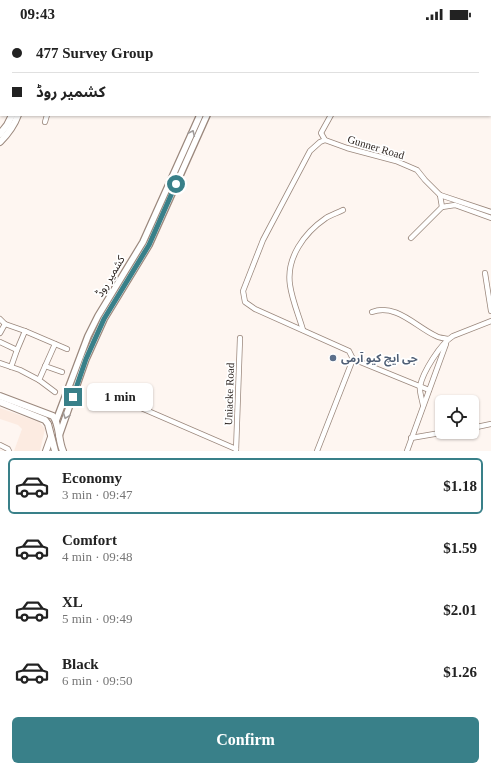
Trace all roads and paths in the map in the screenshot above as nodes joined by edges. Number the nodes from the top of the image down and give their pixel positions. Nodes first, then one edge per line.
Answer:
1 (12, 116) edge
2 (18, 116) edge
3 (47, 116) edge
4 (200, 116) edge
5 (207, 116) edge
6 (330, 116) edge
7 (45, 122) dead end
8 (0, 134) edge
9 (325, 140) junction
10 (0, 142) edge
11 (181, 157) junction
12 (187, 159) junction
13 (175, 170) junction
14 (181, 172) junction
15 (440, 195) junction
16 (442, 207) junction
17 (343, 210) dead end
18 (491, 212) edge
19 (491, 218) edge
20 (410, 238) dead end
21 (133, 258) junction
22 (138, 262) junction
23 (485, 274) dead end
24 (109, 298) junction
25 (114, 302) junction
26 (491, 311) edge
27 (372, 312) dead end
28 (0, 320) edge
29 (491, 321) edge
30 (5, 324) junction
31 (303, 330) junction
32 (25, 331) junction
33 (0, 334) edge
34 (88, 336) junction
35 (240, 338) dead end
36 (448, 339) junction
37 (95, 340) junction
38 (0, 342) edge
39 (55, 344) junction
40 (67, 349) dead end
41 (18, 350) junction
42 (353, 359) junction
43 (0, 363) edge
44 (45, 366) junction
45 (11, 367) junction
46 (62, 372) dead end
47 (39, 380) junction
48 (420, 387) junction
49 (429, 390) junction
50 (55, 392) dead end
51 (0, 396) edge
52 (125, 401) dead end
53 (0, 402) edge
54 (423, 405) junction
55 (56, 421) junction
56 (491, 424) edge
57 (479, 427) edge
58 (435, 434) edge
59 (51, 437) junction
60 (59, 437) junction
61 (412, 438) junction
62 (0, 446) edge
63 (236, 450) edge
64 (9, 451) edge
65 (46, 451) edge
66 (55, 451) edge
67 (63, 451) edge
68 (317, 451) edge
69 (407, 451) edge

1 - 8 main road
2 - 10 main road
3 - 7 street
11 -> 4 street, کشمیر روڈ
5 - 12 street, کشمیر روڈ
6 - 9 street
9 - 15 street, Gunner Road
9 - 31 street
11 - 12 street
11 - 13 street, کشمیر روڈ
12 - 14 street, کشمیر روڈ
13 - 14 street
13 - 21 street, کشمیر روڈ
14 - 22 street, کشمیر روڈ
15 - 16 street
15 - 18 street
16 - 19 street
16 - 20 street
17 - 31 street
21 - 22 street
21 - 24 street, کشمیر روڈ
22 - 25 street, کشمیر روڈ
23 - 26 street
24 - 25 street
24 - 34 street, کشمیر روڈ
25 - 37 street, کشمیر روڈ
27 - 36 street
28 - 30 street
29 - 36 street
30 - 32 street
30 - 33 street
31 - 42 street
32 - 39 street
32 - 41 street
34 - 37 street
34 - 55 street, کشمیر روڈ
35 - 63 street, Uniacke Road
36 - 48 street
36 - 49 street
37 -> 60 street, کشمیر روڈ
38 - 41 street
39 - 40 street
39 - 44 street
41 - 45 street
42 - 48 street
42 - 68 street
43 - 45 street
44 - 46 street
44 - 47 street
45 - 47 street
47 - 50 street
48 - 49 street
48 - 54 street
49 - 54 street
51 - 55 main road
52 - 63 street
53 - 59 main road
54 - 61 street
55 - 59 main road, کشمیر روڈ
55 - 60 main road
56 - 57 street
58 - 61 street
59 - 65 main road, کشمیر روڈ
59 - 66 main road
60 - 66 main road, کشمیر روڈ
60 - 67 main road
61 - 69 street
62 - 64 street

